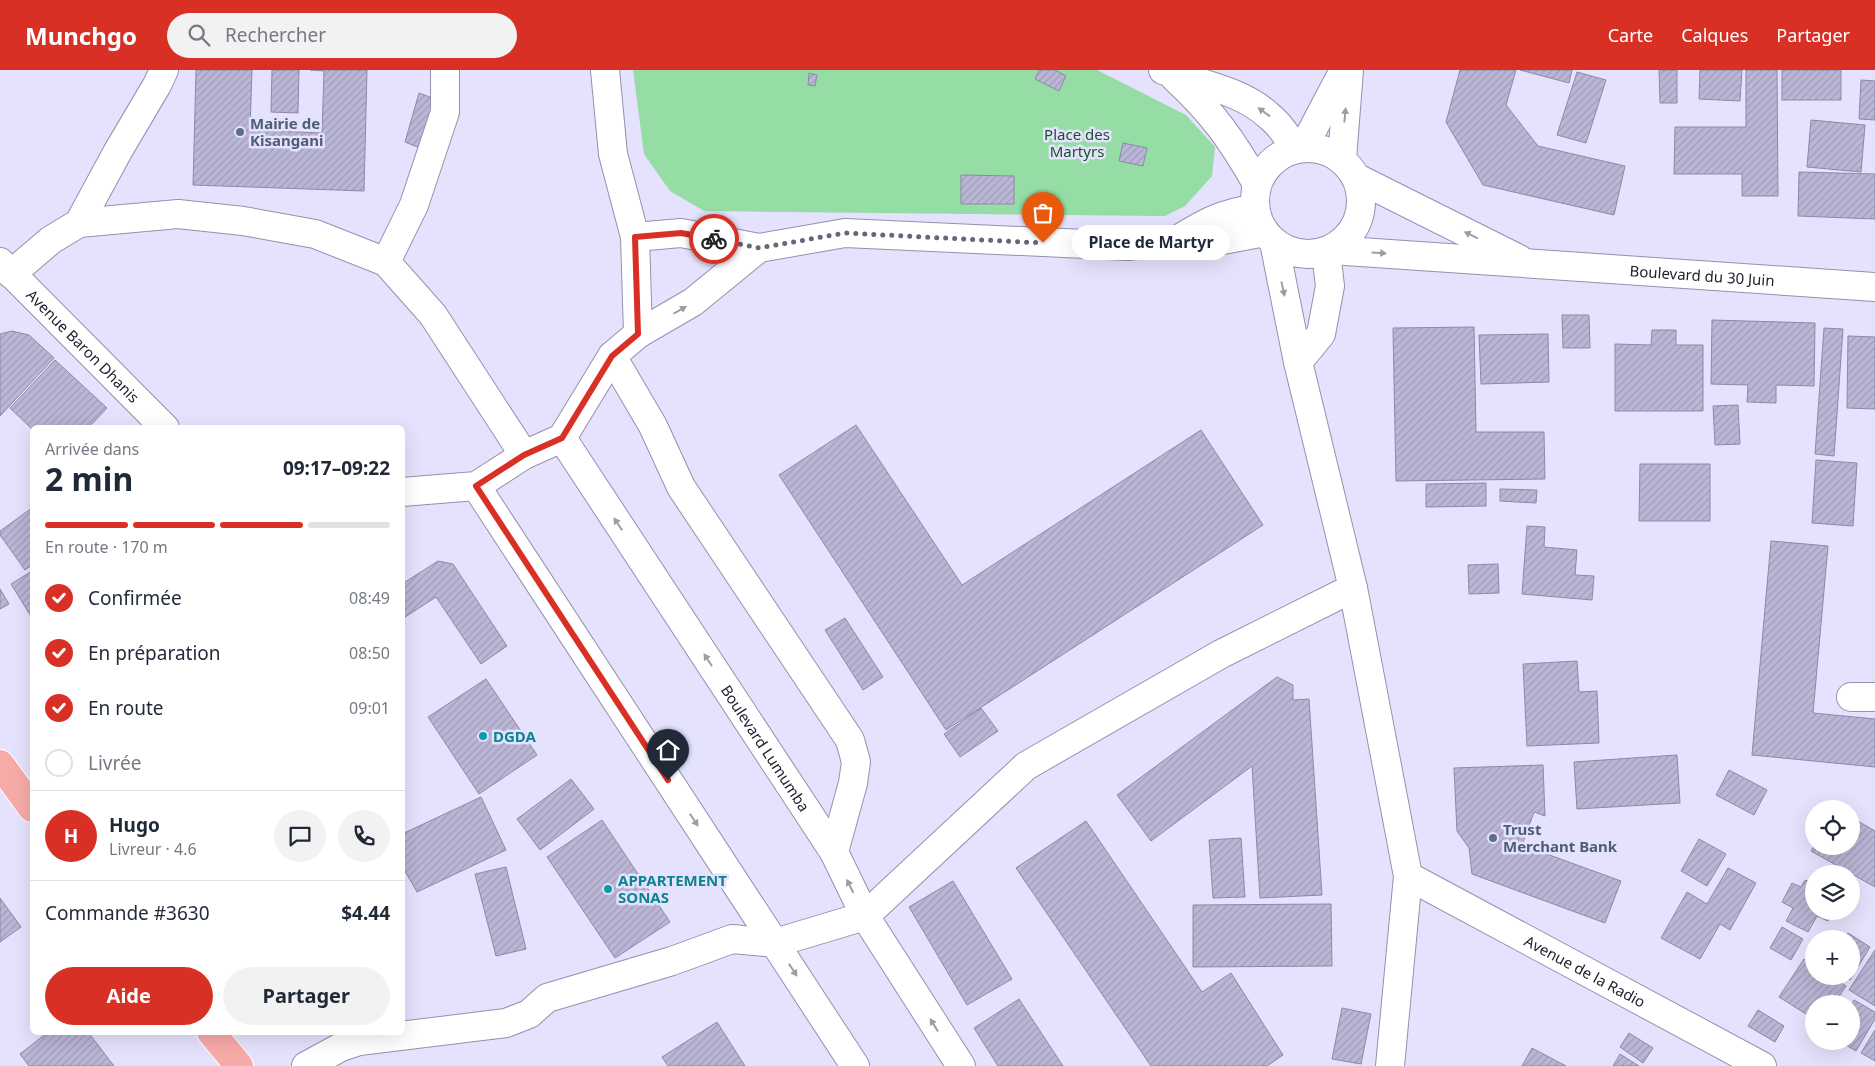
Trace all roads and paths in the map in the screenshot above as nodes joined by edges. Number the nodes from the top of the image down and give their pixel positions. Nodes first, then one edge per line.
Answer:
1 (164, 70) edge
2 (445, 70) edge
3 (605, 70) edge
4 (1344, 70) edge
5 (1349, 70) edge
6 (1167, 72) edge
7 (1300, 148) junction
8 (1349, 169) junction
9 (1263, 217) junction
10 (79, 223) junction
11 (635, 237) junction
12 (759, 248) junction
13 (1328, 251) junction
14 (386, 262) junction
15 (1531, 265) junction
16 (6, 268) edge
17 (1875, 287) edge
18 (638, 334) junction
19 (612, 356) junction
20 (1298, 362) junction
21 (162, 425) edge
22 (562, 438) junction
23 (524, 455) junction
24 (476, 486) junction
25 (405, 492) edge
26 (1353, 588) junction
27 (0, 764) edge
28 (30, 805) edge
29 (834, 852) junction
30 (1408, 876) junction
31 (865, 916) junction
32 (775, 943) junction
33 (213, 1035) edge
34 (239, 1066) edge
35 (306, 1066) edge
36 (855, 1066) edge
37 (960, 1066) edge
38 (1390, 1066) edge
39 (1762, 1066) edge

1 - 10 street
2 - 14 street
3 - 11 street
4 - 7 street
8 -> 5 street
7 -> 6 street
6 - 9 street
7 - 8 street
7 - 9 street
8 - 13 street
15 -> 8 street
9 - 12 street
9 - 13 street
9 -> 20 street
10 - 14 street
10 - 16 street
11 - 12 street
11 - 18 street
18 -> 12 street
13 -> 15 street, Boulevard du 30 Juin
13 - 20 street
14 - 23 street
15 - 17 street, Boulevard du 30 Juin
16 - 21 street, Avenue Baron Dhanis
18 - 19 street
19 - 22 street
19 - 29 street
20 - 26 street
22 - 23 street
29 -> 22 street, Boulevard Lumumba
23 - 24 street
24 - 25 street
24 -> 32 street
26 - 30 street
26 - 31 street
27 - 28 highway
31 -> 29 street, Boulevard Lumumba
30 - 38 street
30 - 39 street, Avenue de la Radio
31 - 32 street
37 -> 31 street, Boulevard Lumumba
32 - 35 street
32 -> 36 street
33 - 34 highway

